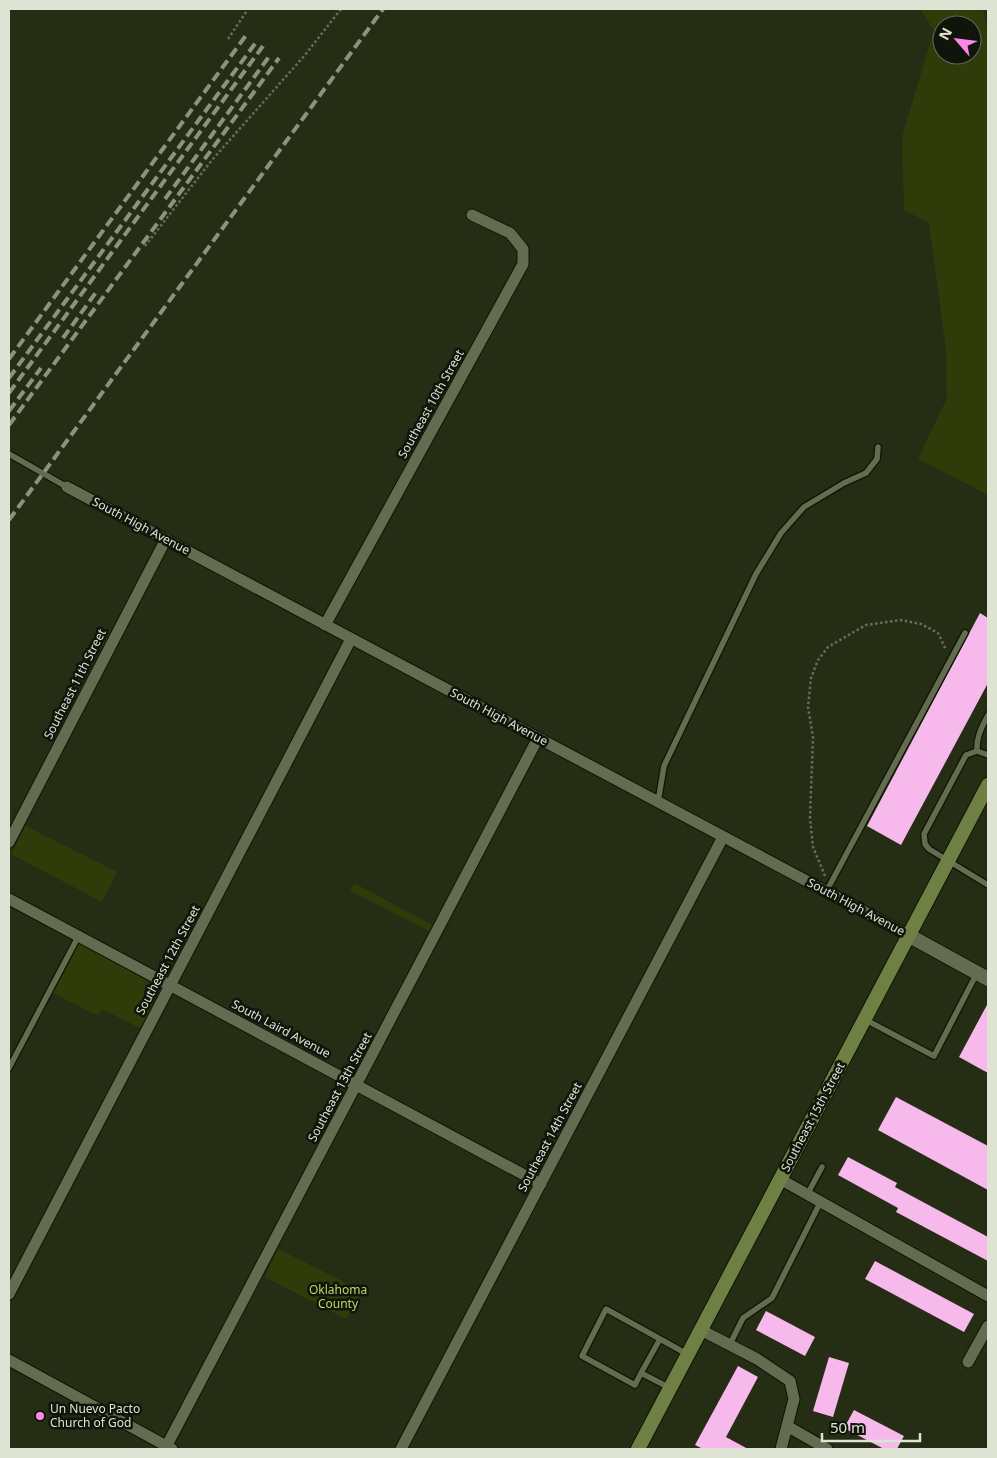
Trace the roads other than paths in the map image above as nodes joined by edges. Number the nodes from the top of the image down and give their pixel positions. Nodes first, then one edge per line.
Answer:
1 (472, 215) dead end
2 (878, 447) dead end
3 (9, 454) edge
4 (67, 487) joint
5 (166, 539) junction
6 (325, 625) junction
7 (965, 633) dead end
8 (351, 639) junction
9 (988, 715) edge
10 (538, 738) junction
11 (978, 751) junction
12 (988, 755) edge
13 (988, 785) edge
14 (658, 802) junction
15 (723, 837) junction
16 (9, 842) edge
17 (947, 862) junction
18 (988, 885) edge
19 (828, 887) junction
20 (9, 899) edge
21 (908, 935) junction
22 (78, 937) junction
23 (983, 975) edge
24 (171, 986) junction
25 (864, 1019) junction
26 (9, 1068) edge
27 (357, 1086) junction
28 (822, 1167) dead end
29 (780, 1179) junction
30 (541, 1184) junction
31 (808, 1193) junction
32 (822, 1201) junction
33 (987, 1292) edge
34 (9, 1294) edge
35 (988, 1326) edge
36 (700, 1330) junction
37 (660, 1339) junction
38 (730, 1344) junction
39 (687, 1354) junction
40 (9, 1360) edge
41 (968, 1362) dead end
42 (641, 1373) junction
43 (670, 1389) junction
44 (787, 1426) junction
45 (168, 1448) edge
46 (401, 1449) edge
47 (638, 1449) edge
48 (781, 1449) edge
49 (827, 1449) edge

1 - 6 street, Southeast 10th Street
2 - 14 lane
3 - 4 lane, South High Avenue
4 - 5 street, South High Avenue
5 - 6 street, South High Avenue
5 - 16 street, Southeast 11th Street
6 - 8 street, South High Avenue
7 - 19 lane
8 - 10 street, South High Avenue
8 - 24 street, Southeast 12th Street
9 - 11 lane
10 - 14 street, South High Avenue
10 - 27 street, Southeast 13th Street
11 - 12 lane
11 - 17 lane
13 - 17 main road, Southeast 15th Street
14 - 15 street, South High Avenue
15 - 19 street, South High Avenue
15 - 30 street, Southeast 14th Street
17 - 18 lane
17 - 21 main road, Southeast 15th Street
19 - 21 street, South High Avenue
20 - 22 street, South Laird Avenue
21 - 23 street, South High Avenue
21 - 25 main road, Southeast 15th Street
22 - 24 street, South Laird Avenue
22 - 26 lane
23 - 25 lane
24 - 27 street, South Laird Avenue
24 - 34 street, Southeast 12th Street
25 - 29 main road, Southeast 15th Street
27 - 30 street, South Laird Avenue
27 - 45 street, Southeast 13th Street
28 - 31 lane
29 - 31 street
29 - 36 main road, Southeast 15th Street
30 - 46 street, Southeast 14th Street
31 - 32 street
32 - 33 street
32 - 38 lane
35 - 41 street
36 - 38 street
36 - 39 main road, Southeast 15th Street
37 - 39 lane
37 - 42 lane
37 - 42 lane
38 - 44 street
39 - 43 main road, Southeast 15th Street
40 - 45 street
42 - 43 lane
43 - 47 main road, Southeast 15th Street
44 - 48 street
44 - 49 street

